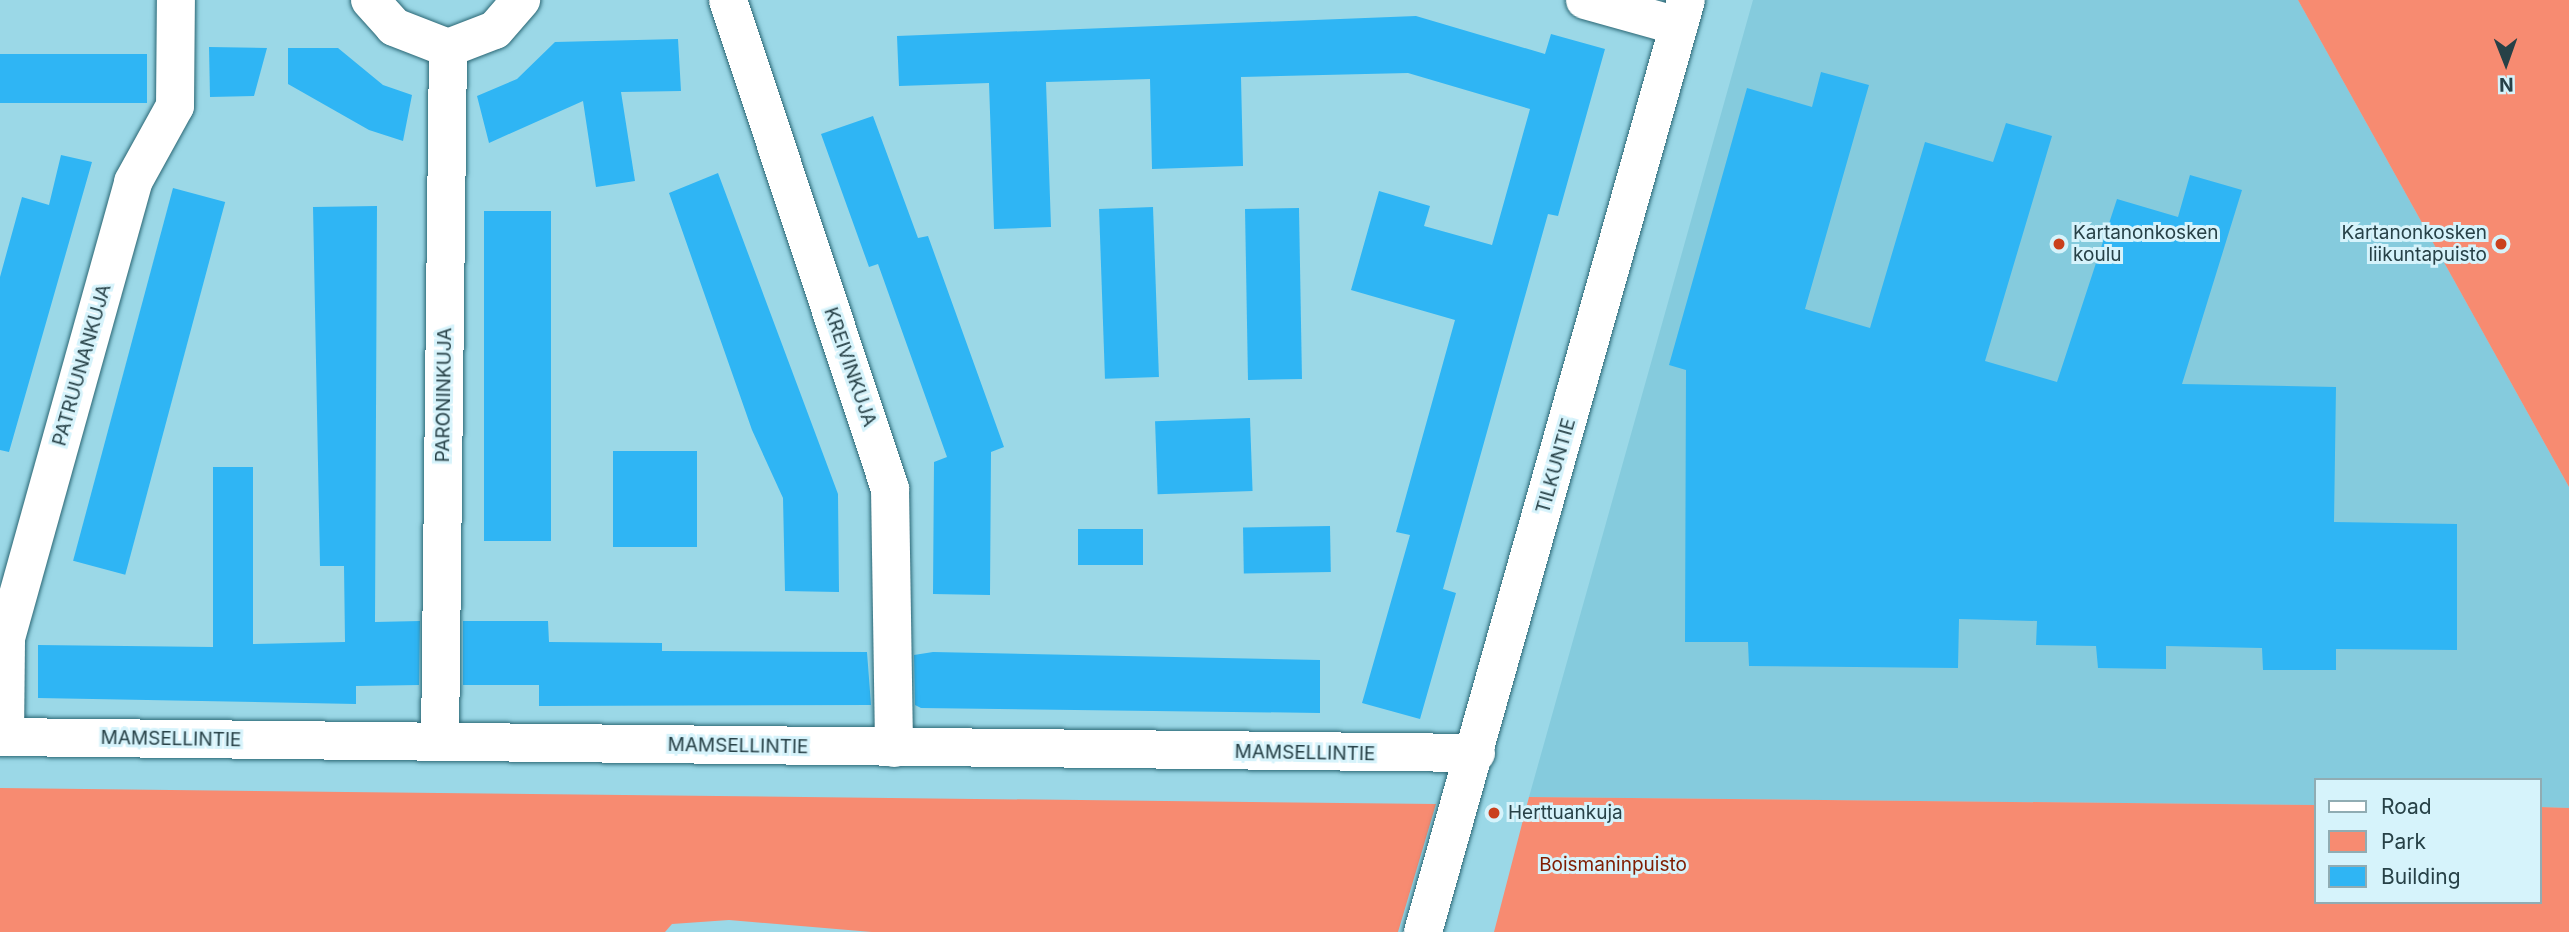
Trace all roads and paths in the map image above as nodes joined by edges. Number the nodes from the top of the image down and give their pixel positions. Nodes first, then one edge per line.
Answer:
1 (176, 0) edge
2 (370, 0) edge
3 (521, 0) edge
4 (727, 0) edge
5 (1585, 0) edge
6 (1682, 13) edge
7 (448, 48) junction
8 (2, 737) edge
9 (440, 742) junction
10 (894, 748) junction
11 (1476, 753) junction
12 (1423, 932) edge

1 - 8 street, PATRUUNANKUJA
2 - 7 street
3 - 7 street
4 - 10 street, KREIVINKUJA
5 - 6 street
6 - 11 street, TILKUNTIE
7 - 9 street, PARONINKUJA
8 - 9 street, MAMSELLINTIE
9 - 10 street, MAMSELLINTIE
10 - 11 street, MAMSELLINTIE
11 - 12 street, TILKUNTIE

